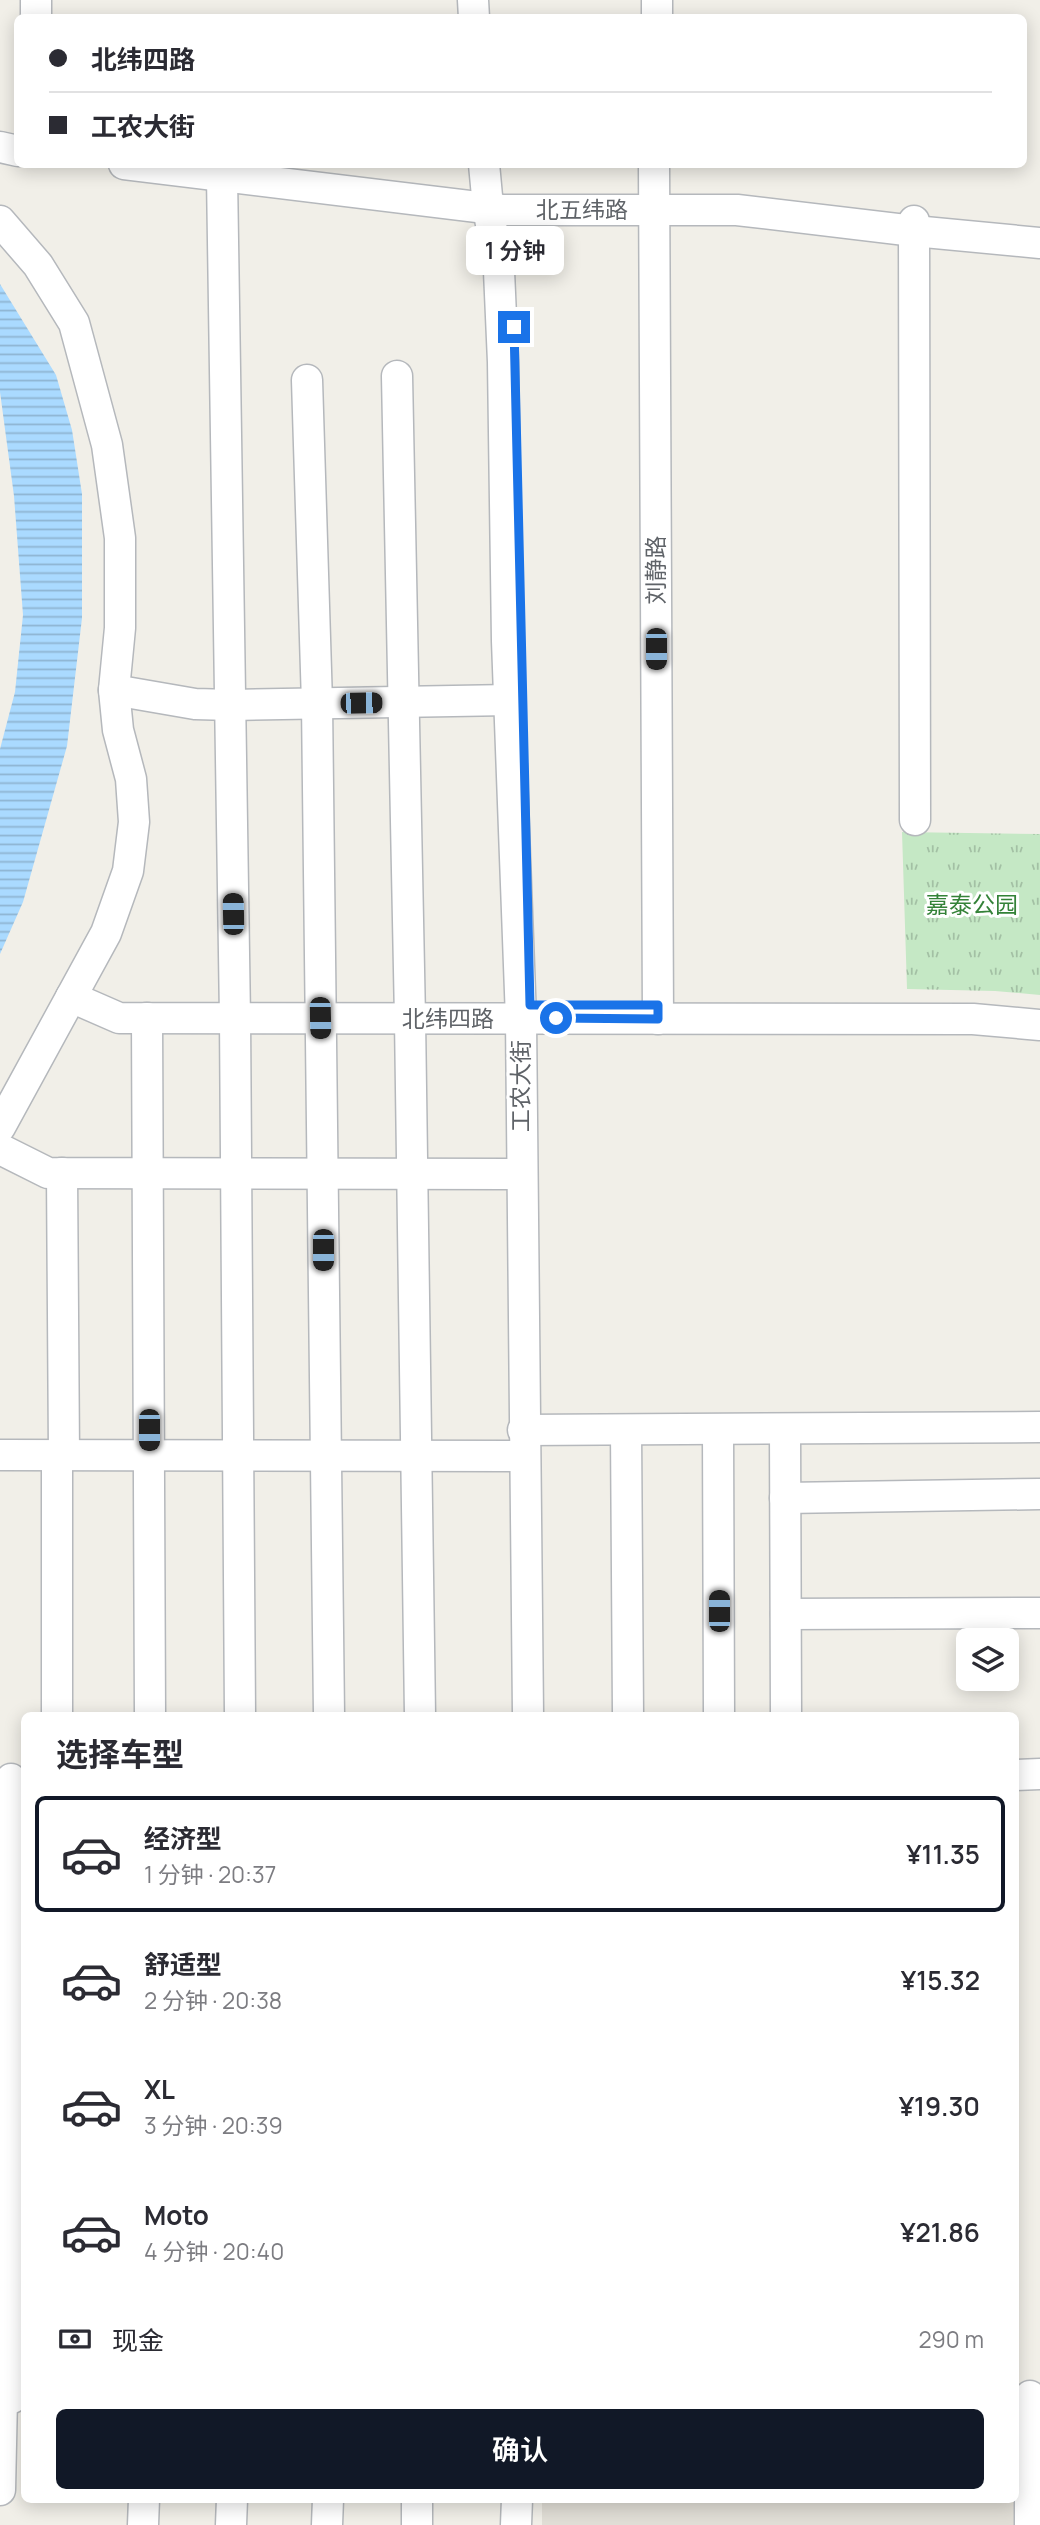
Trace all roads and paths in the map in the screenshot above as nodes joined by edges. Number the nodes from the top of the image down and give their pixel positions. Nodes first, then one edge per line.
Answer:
1 (157, 168) edge
2 (486, 168) edge
3 (654, 168) edge
4 (222, 176) junction
5 (494, 202) junction
6 (654, 204) junction
7 (0, 221) edge
8 (914, 226) junction
9 (1040, 232) edge
10 (1040, 243) edge
11 (397, 376) dead end
12 (307, 380) dead end
13 (114, 690) junction
14 (510, 700) junction
15 (405, 702) junction
16 (317, 703) junction
17 (231, 705) junction
18 (915, 820) dead end
19 (71, 997) junction
20 (526, 1012) junction
21 (658, 1012) junction
22 (1040, 1012) edge
23 (147, 1018) junction
24 (235, 1018) junction
25 (320, 1018) junction
26 (410, 1019) junction
27 (1040, 1025) edge
28 (0, 1127) edge
29 (0, 1149) edge
30 (62, 1173) junction
31 (149, 1173) junction
32 (235, 1173) junction
33 (322, 1173) junction
34 (413, 1173) junction
35 (521, 1174) junction
36 (1040, 1427) edge
37 (785, 1429) junction
38 (626, 1430) junction
39 (718, 1430) junction
40 (523, 1443) junction
41 (0, 1455) edge
42 (60, 1455) junction
43 (149, 1456) junction
44 (237, 1456) junction
45 (326, 1456) junction
46 (417, 1456) junction
47 (1040, 1494) edge
48 (785, 1498) junction
49 (1040, 1613) edge
50 (786, 1614) junction
51 (57, 1712) edge
52 (149, 1712) edge
53 (240, 1712) edge
54 (329, 1712) edge
55 (420, 1712) edge
56 (528, 1712) edge
57 (628, 1712) edge
58 (719, 1712) edge
59 (786, 1712) edge
60 (1019, 1774) edge
61 (1040, 1774) edge
62 (12, 1779) edge
63 (18, 2083) edge
64 (1028, 2396) edge
65 (9, 2398) edge
66 (0, 2490) edge
67 (144, 2503) edge
68 (232, 2503) edge
69 (328, 2503) edge
70 (417, 2503) edge
71 (517, 2503) edge
72 (143, 2525) edge
73 (232, 2525) edge
74 (327, 2525) edge
75 (417, 2525) edge
76 (516, 2525) edge
77 (1030, 2525) edge

1 - 4 street, 北五纬路
2 - 5 street, 工农大街
3 - 6 street, 刘静路
4 - 5 street, 北五纬路
4 - 17 street
5 - 6 street, 北五纬路
5 - 14 street, 工农大街
5 - 20 street, 工农大街
6 - 8 street, 北五纬路
6 - 21 street, 刘静路
7 - 13 street
8 - 9 street, 北五纬路
8 - 10 street, 北五纬路
8 - 18 street
11 - 15 street
12 - 16 street
13 - 17 street
13 - 19 street
14 - 15 street
14 - 20 street, 工农大街
15 - 16 street
15 - 26 street
16 - 17 street
16 - 25 street
17 - 24 street
19 - 23 street, 北纬四路
19 - 28 street
20 - 21 street, 北纬四路
20 - 26 street, 北纬四路
20 - 35 street, 工农大街
21 - 22 street, 北纬四路
21 - 27 street, 北纬四路
23 - 24 street, 北纬四路
23 - 31 street
24 - 25 street, 北纬四路
24 - 32 street
25 - 26 street, 北纬四路
25 - 33 street
26 - 34 street
29 - 30 street
30 - 31 street
30 - 42 street
31 - 32 street
31 - 43 street
32 - 33 street
32 - 44 street
33 - 34 street
33 - 45 street
34 - 35 street
34 - 46 street
35 - 40 street, 工农大街
36 - 37 street
37 - 39 street
37 - 48 street
38 - 39 street
38 - 40 street
38 - 57 street
39 - 58 street
40 - 46 street
40 - 56 street, 工农大街
41 - 42 street
42 - 43 street
42 - 51 street
43 - 44 street
43 - 52 street
44 - 45 street
44 - 53 street
45 - 46 street
45 - 54 street
46 - 55 street
47 - 48 street
48 - 50 street
49 - 50 street
50 - 59 street
60 - 61 street
62 - 63 street
63 - 65 street
64 - 77 street
65 - 66 street
67 - 72 street
68 - 73 street
69 - 74 street
70 - 75 street
71 - 76 street

